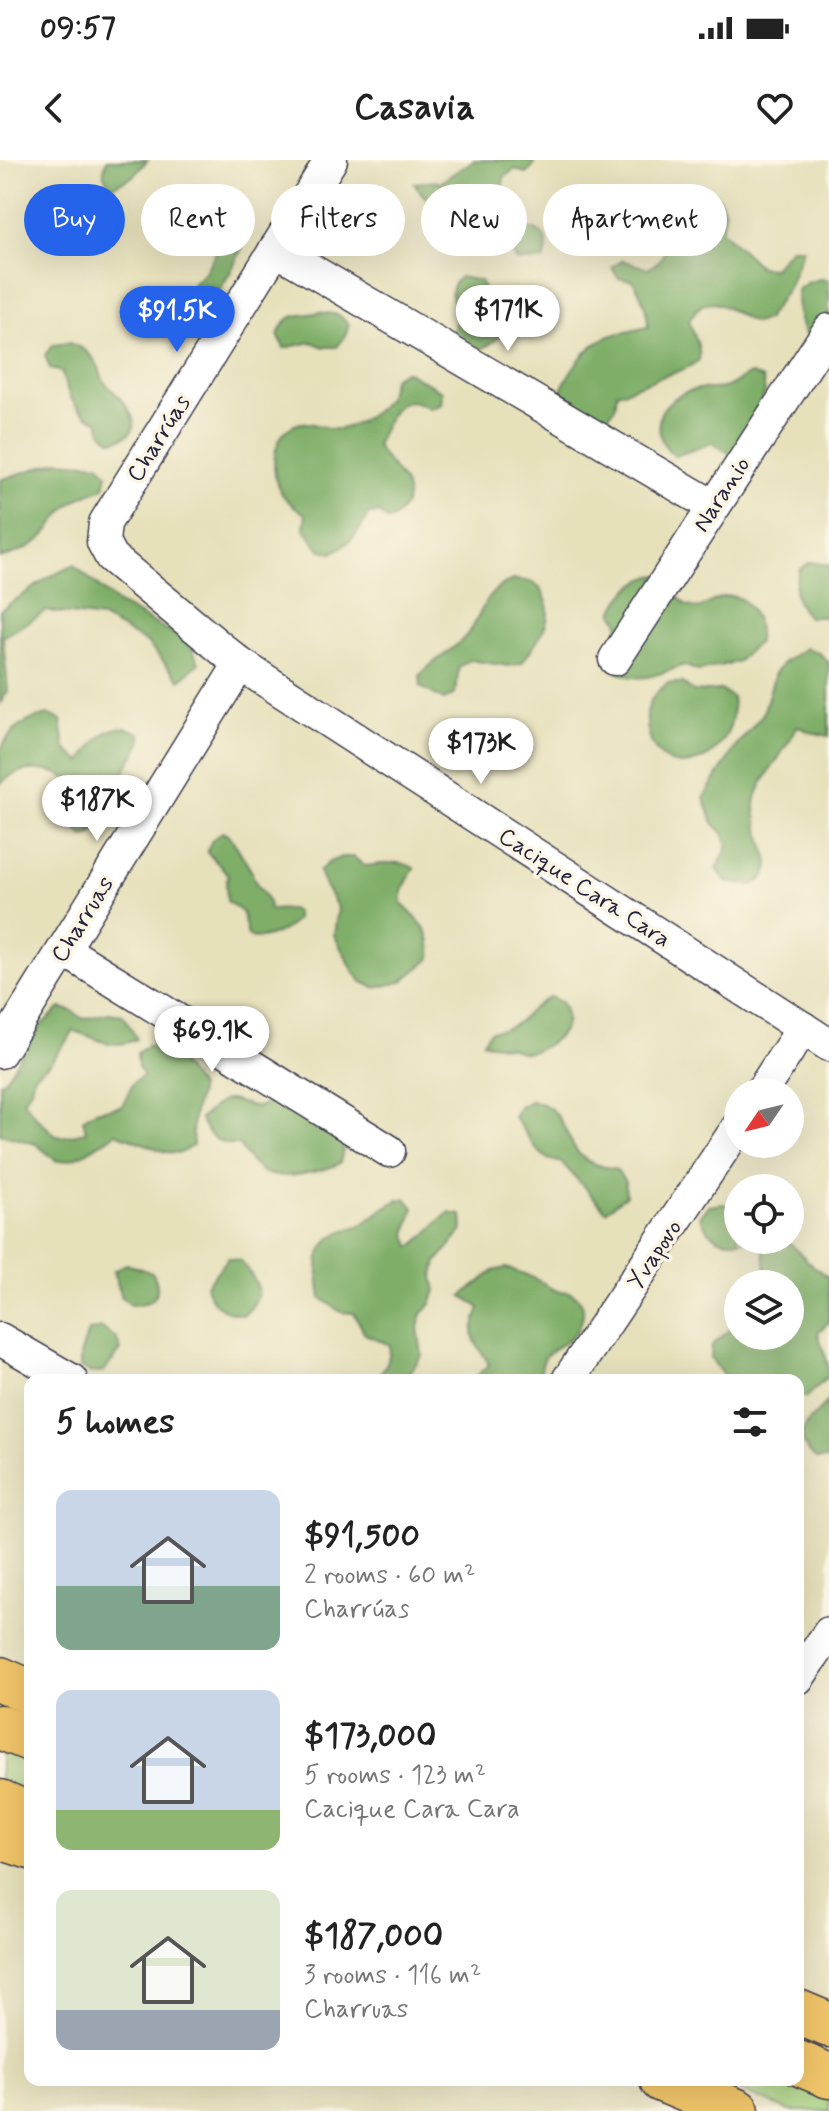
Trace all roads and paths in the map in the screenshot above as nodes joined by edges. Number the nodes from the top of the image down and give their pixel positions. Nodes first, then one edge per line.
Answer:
1 (331, 160) edge
2 (316, 184) edge
3 (271, 255) edge
4 (287, 256) edge
5 (829, 330) edge
6 (713, 506) junction
7 (111, 557) joint
8 (615, 659) dead end
9 (240, 664) junction
10 (64, 950) junction
11 (816, 1037) edge
12 (0, 1052) edge
13 (775, 1078) edge
14 (724, 1148) edge
15 (389, 1151) dead end
16 (0, 1339) edge
17 (61, 1374) edge
18 (572, 1374) edge
19 (829, 1633) edge
20 (804, 1669) edge
21 (0, 1679) edge
22 (24, 1689) edge
23 (0, 1802) edge
24 (24, 1812) edge
25 (0, 1837) edge
26 (24, 1845) edge
27 (804, 2015) edge
28 (829, 2025) edge
29 (804, 2066) edge
30 (829, 2076) edge
31 (677, 2086) edge
32 (737, 2111) edge

1 - 2 street, Charrúas
3 - 7 street, Charrúas
4 - 6 street
5 - 6 street, Naranio
6 - 8 street, Naranio
7 - 9 street, Cacique Cara Cara
9 - 10 street, Charruas
9 - 11 street, Cacique Cara Cara
10 - 12 street, Charruas
10 - 15 street
11 - 13 street
14 - 18 street, Yvapovo
16 - 17 street
19 - 20 street
21 - 22 main road
23 - 24 main road
25 - 26 main road
27 - 28 main road
29 - 30 main road
31 - 32 main road

